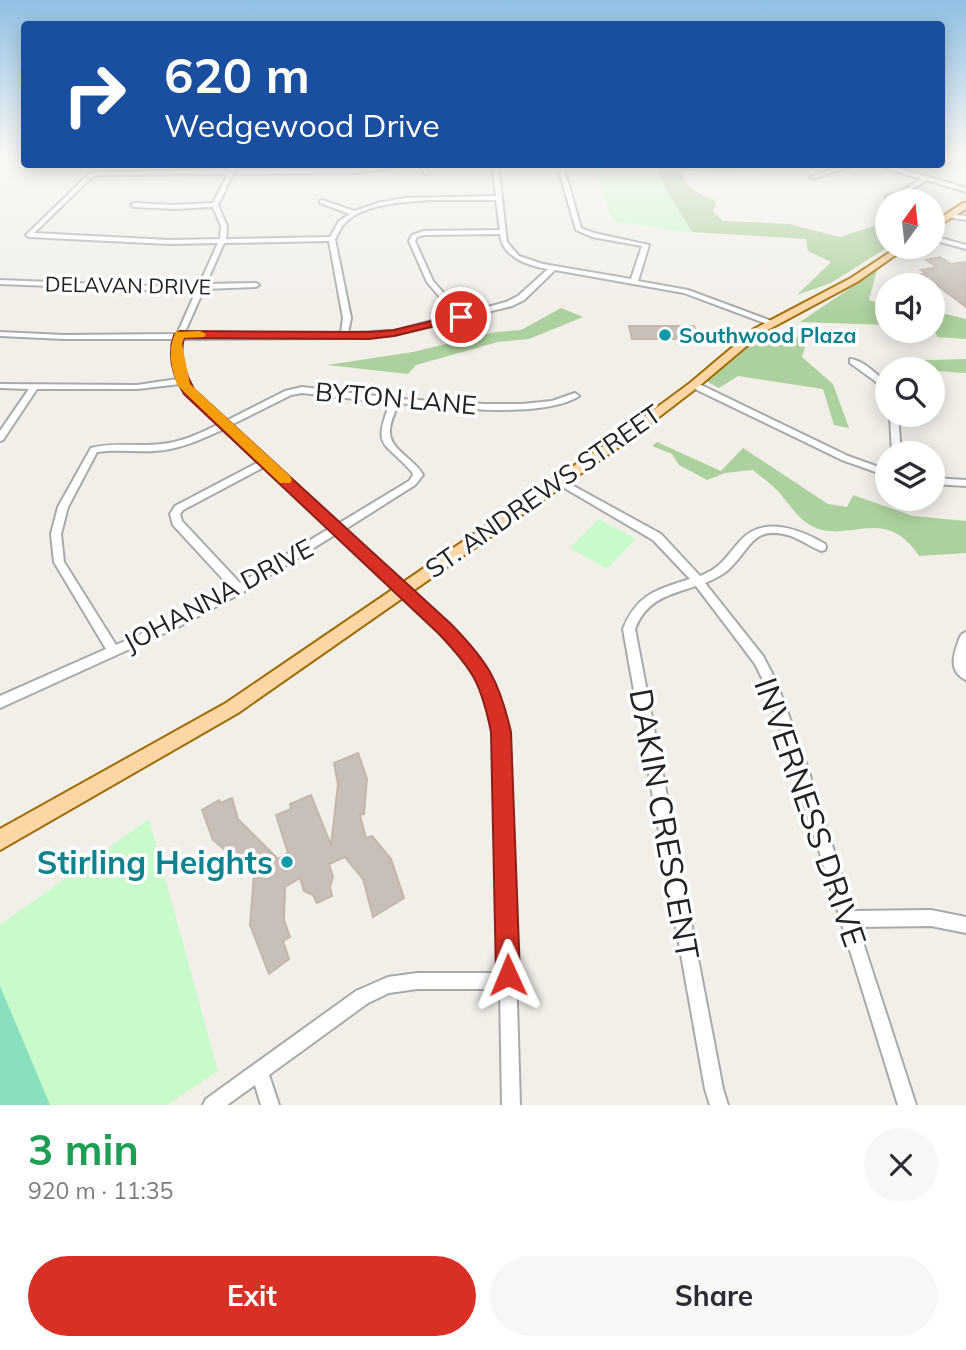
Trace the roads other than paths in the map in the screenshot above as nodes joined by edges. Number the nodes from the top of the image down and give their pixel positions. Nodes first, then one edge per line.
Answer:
1 (57, 208) edge
2 (216, 208) edge
3 (338, 208) edge
4 (368, 208) edge
5 (500, 208) edge
6 (572, 208) edge
7 (962, 208) edge
8 (354, 213) junction
9 (950, 216) junction
10 (966, 218) edge
11 (945, 219) edge
12 (503, 232) junction
13 (332, 239) junction
14 (222, 241) junction
15 (945, 241) edge
16 (966, 247) edge
17 (885, 259) edge
18 (553, 268) junction
19 (634, 281) junction
20 (0, 282) edge
21 (256, 285) dead end
22 (201, 287) junction
23 (461, 317) junction
24 (773, 323) junction
25 (0, 334) edge
26 (180, 335) junction
27 (344, 336) junction
28 (853, 361) dead end
29 (875, 377) edge
30 (182, 381) junction
31 (694, 385) junction
32 (0, 386) edge
33 (34, 387) junction
34 (575, 396) dead end
35 (396, 399) junction
36 (224, 424) junction
37 (0, 438) edge
38 (266, 462) junction
39 (875, 468) edge
40 (559, 481) junction
41 (945, 482) edge
42 (966, 483) edge
43 (338, 528) junction
44 (821, 547) dead end
45 (696, 580) junction
46 (239, 589) junction
47 (402, 589) junction
48 (966, 637) edge
49 (113, 651) junction
50 (966, 676) edge
51 (0, 702) edge
52 (0, 840) edge
53 (849, 919) junction
54 (966, 925) edge
55 (508, 981) junction
56 (258, 1072) junction
57 (212, 1105) edge
58 (270, 1105) edge
59 (511, 1105) edge
60 (719, 1105) edge
61 (907, 1105) edge

1 - 14 street
2 - 14 street
3 - 8 street
4 - 8 street
5 - 12 street
6 - 19 street
7 - 9 main road
8 - 13 street
9 - 10 street
9 - 11 main road
12 - 18 street
12 - 23 street
13 - 14 street
13 - 27 street
14 - 22 street
15 - 16 street
17 - 24 main road, ST. ANDREWS STREET
18 - 19 street
18 - 23 street
19 - 24 street
20 - 22 street, DELAVAN DRIVE
21 - 22 street, DELAVAN DRIVE
22 - 26 street
23 - 27 street
24 - 31 main road, ST. ANDREWS STREET
25 - 26 street
26 - 27 street
26 - 30 street
28 - 29 street
30 - 33 street
30 - 36 street
31 - 39 street
31 - 40 main road, ST. ANDREWS STREET
32 - 33 street
33 - 37 street
34 - 35 street, BYTON LANE
35 - 36 street, BYTON LANE
35 - 43 street, JOHANNA DRIVE
36 - 38 street
36 - 49 street, BYTON LANE
38 - 43 street
38 - 46 street
40 - 45 street, INVERNESS DRIVE
40 - 47 main road, ST. ANDREWS STREET
41 - 42 street
43 - 46 street, JOHANNA DRIVE
43 - 47 street
44 - 45 street, DAKIN CRESCENT
45 - 53 street, INVERNESS DRIVE
45 - 60 street, DAKIN CRESCENT
46 - 49 street, JOHANNA DRIVE
47 - 52 main road, ST. ANDREWS STREET
47 - 55 street
48 - 50 street
49 - 51 street, JOHANNA DRIVE
53 - 54 street
53 - 61 street, INVERNESS DRIVE
55 - 56 street
55 - 59 street
56 - 57 street
56 - 58 street

